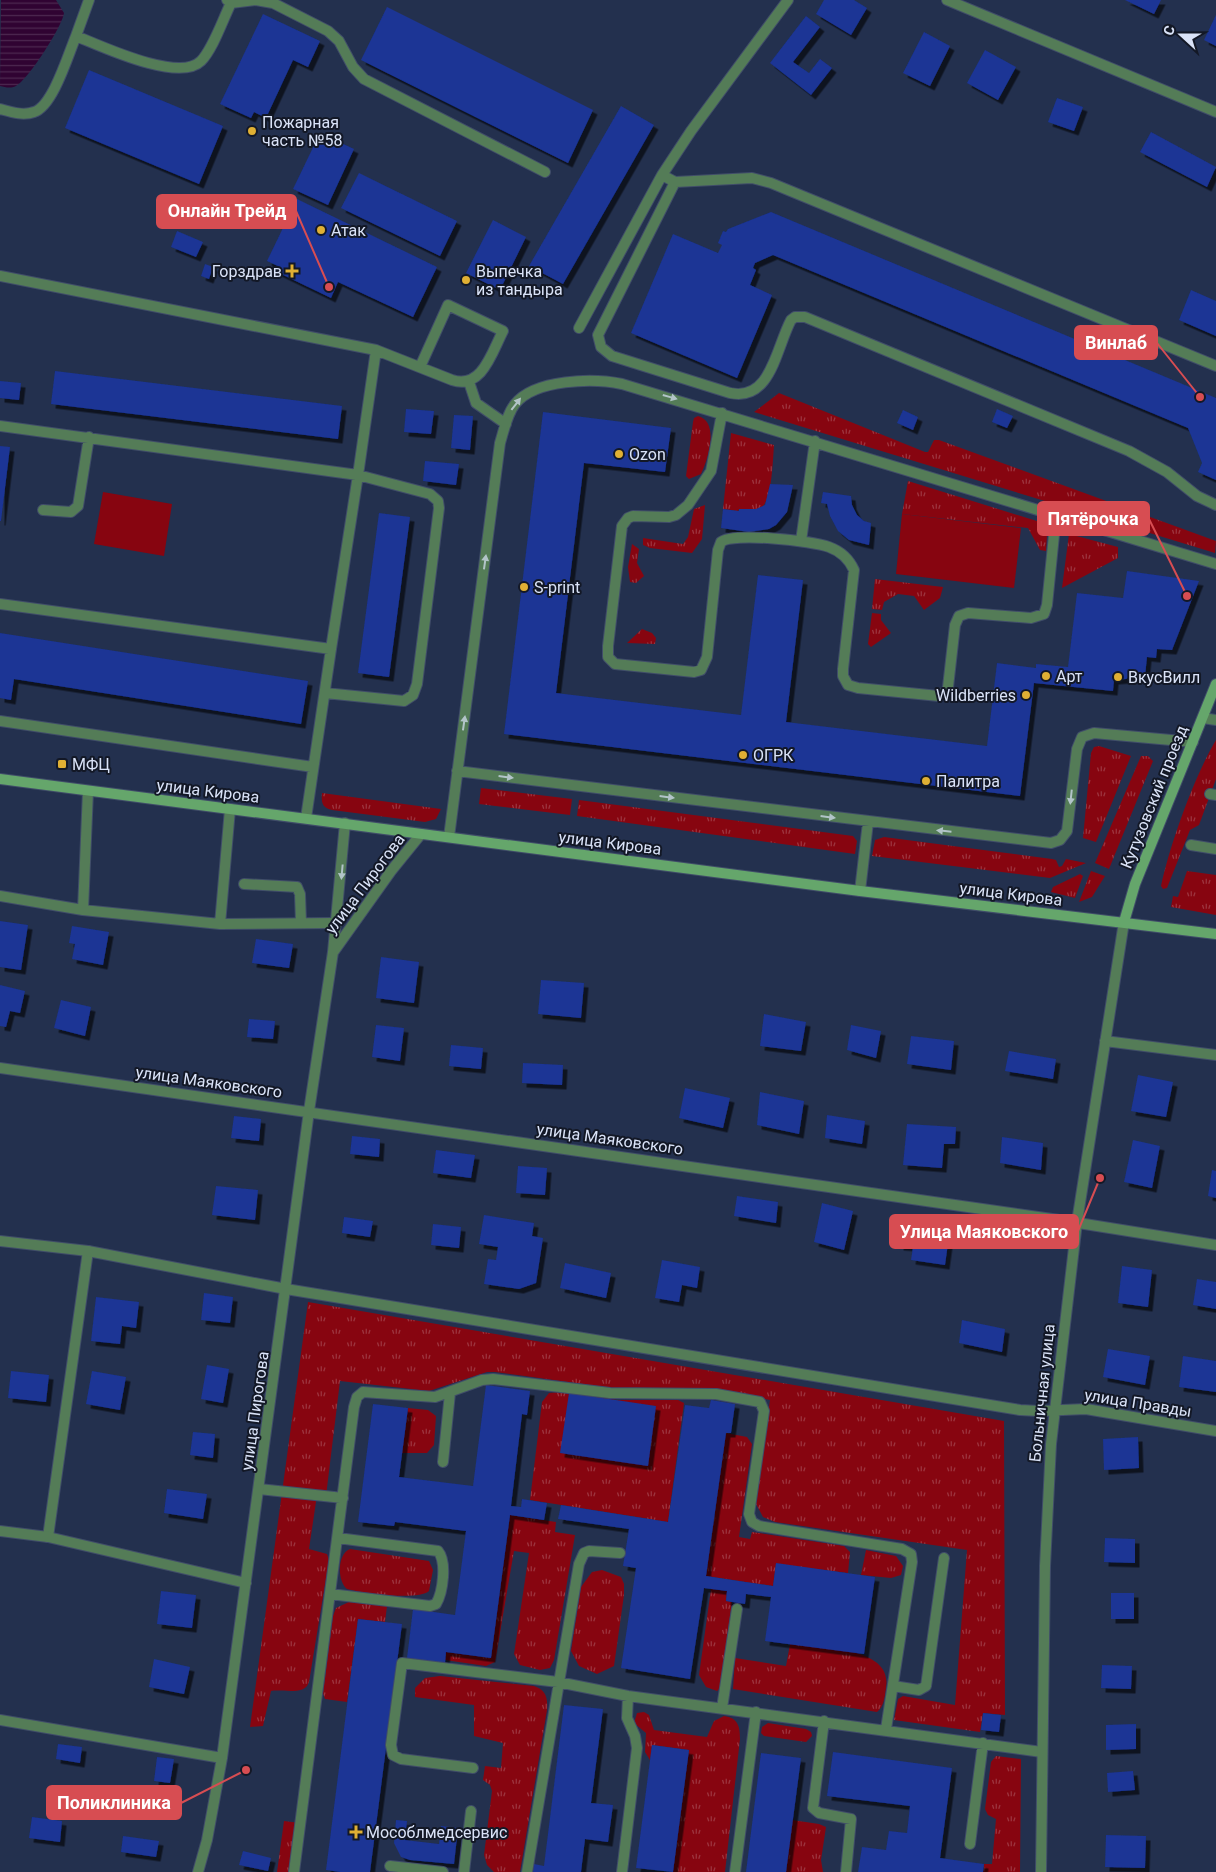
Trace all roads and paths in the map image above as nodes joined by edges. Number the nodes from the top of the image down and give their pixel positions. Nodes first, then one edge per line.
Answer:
1 (89, 0) edge
2 (788, 0) edge
3 (947, 0) edge
4 (229, 2) edge
5 (76, 36) junction
6 (0, 109) edge
7 (1216, 112) edge
8 (545, 172) dead end
9 (662, 175) junction
10 (675, 182) junction
11 (0, 276) edge
12 (579, 328) dead end
13 (376, 350) junction
14 (1216, 366) edge
15 (420, 367) junction
16 (469, 382) junction
17 (722, 413) junction
18 (506, 424) junction
19 (0, 426) edge
20 (89, 437) junction
21 (815, 442) junction
22 (358, 475) junction
23 (1216, 505) edge
24 (43, 510) dead end
25 (1056, 515) junction
26 (801, 541) junction
27 (1216, 564) edge
28 (0, 604) edge
29 (331, 649) junction
30 (1216, 684) edge
31 (324, 692) junction
32 (1203, 718) junction
33 (1216, 720) edge
34 (0, 721) edge
35 (1193, 742) junction
36 (313, 767) junction
37 (457, 771) junction
38 (0, 780) edge
39 (88, 791) junction
40 (230, 809) junction
41 (306, 818) junction
42 (868, 822) junction
43 (345, 823) junction
44 (421, 834) junction
45 (449, 837) junction
46 (1191, 845) dead end
47 (1216, 849) edge
48 (244, 884) dead end
49 (860, 891) junction
50 (0, 896) edge
51 (83, 910) junction
52 (1124, 922) junction
53 (301, 923) junction
54 (337, 923) junction
55 (220, 924) junction
56 (1216, 934) edge
57 (333, 952) junction
58 (1105, 1040) junction
59 (1216, 1054) edge
60 (0, 1068) edge
61 (309, 1111) junction
62 (1077, 1222) junction
63 (0, 1241) edge
64 (1216, 1245) edge
65 (88, 1251) junction
66 (286, 1289) junction
67 (450, 1393) junction
68 (1054, 1410) junction
69 (1216, 1431) edge
70 (443, 1462) dead end
71 (259, 1489) junction
72 (343, 1498) junction
73 (0, 1530) edge
74 (48, 1537) junction
75 (338, 1538) junction
76 (620, 1553) dead end
77 (944, 1558) dead end
78 (246, 1583) junction
79 (330, 1594) junction
80 (736, 1609) dead end
81 (558, 1682) junction
82 (893, 1686) junction
83 (628, 1696) junction
84 (722, 1708) junction
85 (756, 1712) junction
86 (0, 1720) edge
87 (824, 1721) junction
88 (886, 1729) junction
89 (983, 1743) junction
90 (1042, 1752) junction
91 (222, 1758) junction
92 (473, 1768) dead end
93 (471, 1811) dead end
94 (970, 1844) dead end
95 (390, 1866) dead end
96 (198, 1872) edge
97 (294, 1872) edge
98 (443, 1872) edge
99 (464, 1872) edge
100 (527, 1872) edge
101 (622, 1872) edge
102 (735, 1872) edge
103 (846, 1872) edge
104 (1041, 1872) edge

1 - 5 street
2 - 9 street
3 - 7 street
4 - 5 street
4 - 8 street
5 - 6 street
9 - 10 street
9 - 12 street
10 - 14 street
10 - 23 street
11 - 13 street
13 - 15 street
13 - 22 street
15 - 16 street
15 - 16 street
16 - 18 street
18 -> 17 street
17 - 21 street
17 - 26 street
37 -> 18 street
19 - 20 street
20 - 22 street
20 - 24 street
21 - 25 street
21 - 26 street
22 - 29 street
22 - 31 street
25 - 26 street
25 - 27 street
28 - 29 street
29 - 31 street
30 - 32 street, Кутузовский проезд
31 - 36 street
32 - 33 street
32 - 35 street, Кутузовский проезд
34 - 36 street
35 -> 42 street
35 - 52 street, Кутузовский проезд
36 - 41 street
37 -> 42 street
37 - 45 street
38 - 39 street, улица Кирова
39 - 40 street, улица Кирова
39 - 51 street
40 - 41 street, улица Кирова
40 - 55 street
41 - 43 street, улица Кирова
42 - 49 street
43 - 44 street, улица Кирова
43 -> 54 street, улица Пирогова
44 - 45 street, улица Кирова
44 - 57 street, улица Пирогова
45 - 49 street, улица Кирова
46 - 47 street
48 - 53 street
49 - 52 street, улица Кирова
50 - 51 street
51 - 55 street
52 - 56 street, улица Кирова
52 - 58 street, Больничная улица
53 - 54 street
53 - 55 street
54 - 57 street, улица Пирогова
57 - 61 street, улица Пирогова
58 - 59 street
58 - 62 street, Больничная улица
60 - 61 street, улица Маяковского
61 - 62 street, улица Маяковского
61 - 66 street, улица Пирогова
62 - 64 street, улица Маяковского
62 - 68 street, Больничная улица
63 - 65 street, улица Правды
65 - 66 street, улица Правды
65 - 74 street
66 - 68 street, улица Правды
66 - 71 street, улица Пирогова
67 - 70 street
67 - 72 street
67 - 82 street
68 - 69 street, улица Правды
68 - 90 street, Больничная улица
71 - 72 street
71 - 78 street, улица Пирогова
72 - 75 street
73 - 74 street
74 - 78 street
75 - 79 street
75 - 79 street
76 - 81 street
77 - 82 street
78 - 91 street, улица Пирогова
79 - 97 street
80 - 84 street
81 - 83 street
81 - 92 street
81 - 100 street
82 - 88 street
83 - 84 street
83 - 101 street
84 - 85 street
85 - 87 street
85 - 102 street
86 - 91 street
87 - 88 street
87 - 103 street
88 - 89 street
89 - 90 street
89 - 94 street
90 - 104 street, Больничная улица
91 - 96 street, улица Пирогова
93 - 99 street
95 - 98 street

